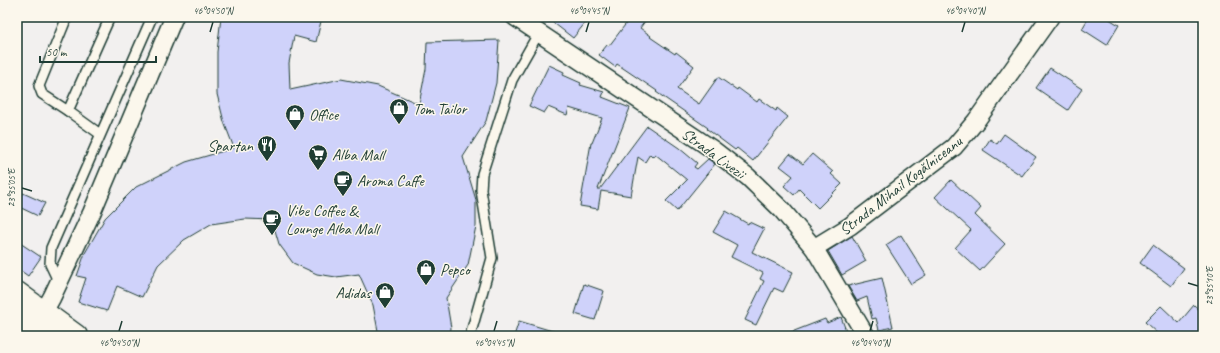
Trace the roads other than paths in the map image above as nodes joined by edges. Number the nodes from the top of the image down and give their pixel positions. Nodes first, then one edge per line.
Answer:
1 (67, 17) edge
2 (110, 17) edge
3 (152, 17) edge
4 (174, 17) edge
5 (515, 17) edge
6 (1050, 17) edge
7 (538, 34) junction
8 (68, 111) junction
9 (100, 134) junction
10 (814, 248) junction
11 (59, 283) junction
12 (17, 293) edge
13 (35, 323) edge
14 (76, 336) edge
15 (470, 336) edge
16 (866, 336) edge

1 - 8 lane
2 - 8 lane
3 - 9 lane
4 - 11 street
5 - 7 street, Strada Livezii
6 - 10 street, Strada Mihail Kogălniceanu
7 - 10 street, Strada Livezii
7 - 15 lane
8 - 9 lane
9 - 11 lane
10 - 16 street, Strada Livezii
11 - 13 street
12 - 13 main road
13 - 14 main road

